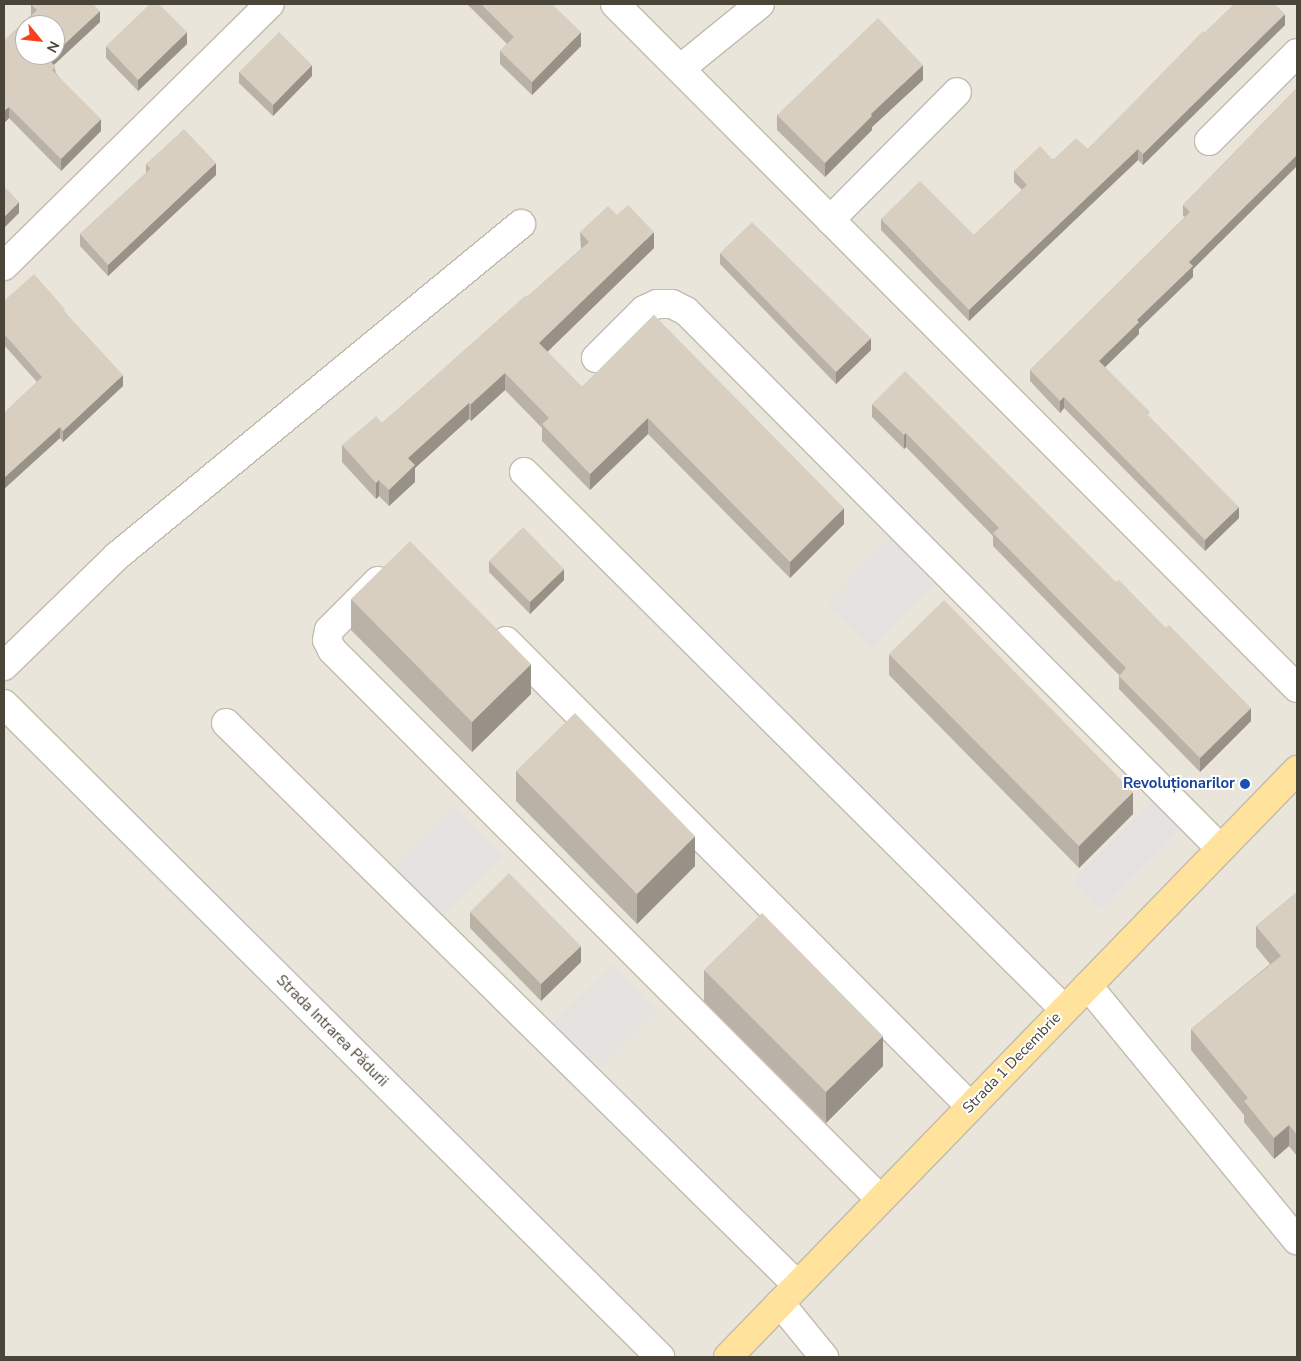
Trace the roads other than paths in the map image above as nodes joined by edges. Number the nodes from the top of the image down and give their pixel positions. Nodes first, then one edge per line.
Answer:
1 (270, 4) edge
2 (615, 4) edge
3 (760, 4) edge
4 (1297, 53) edge
5 (680, 70) junction
6 (957, 92) dead end
7 (1209, 141) dead end
8 (830, 220) junction
9 (522, 224) dead end
10 (4, 266) edge
11 (596, 358) dead end
12 (524, 472) dead end
13 (398, 561) edge
14 (490, 625) edge
15 (4, 666) edge
16 (1297, 688) edge
17 (4, 704) edge
18 (226, 723) dead end
19 (1297, 770) edge
20 (1220, 848) junction
21 (1088, 986) junction
22 (1064, 1009) junction
23 (970, 1106) junction
24 (880, 1199) junction
25 (1297, 1240) edge
26 (789, 1294) junction
27 (660, 1357) edge
28 (728, 1357) edge
29 (824, 1357) edge

1 - 10 street
2 - 5 street
3 - 5 street
4 - 7 street
5 - 8 street
6 - 8 street
8 - 16 street
9 - 15 street
11 - 20 street
12 - 22 street
13 - 24 street
14 - 23 street
17 - 27 street, Strada Intrarea Pădurii
18 - 26 street
19 - 20 main road, Strada 1 Decembrie
20 - 21 main road, Strada 1 Decembrie
21 - 22 main road, Strada 1 Decembrie
21 - 25 street
22 - 23 main road, Strada 1 Decembrie
23 - 24 main road, Strada 1 Decembrie
24 - 26 main road, Strada 1 Decembrie
26 - 28 main road, Strada 1 Decembrie
26 - 29 street

